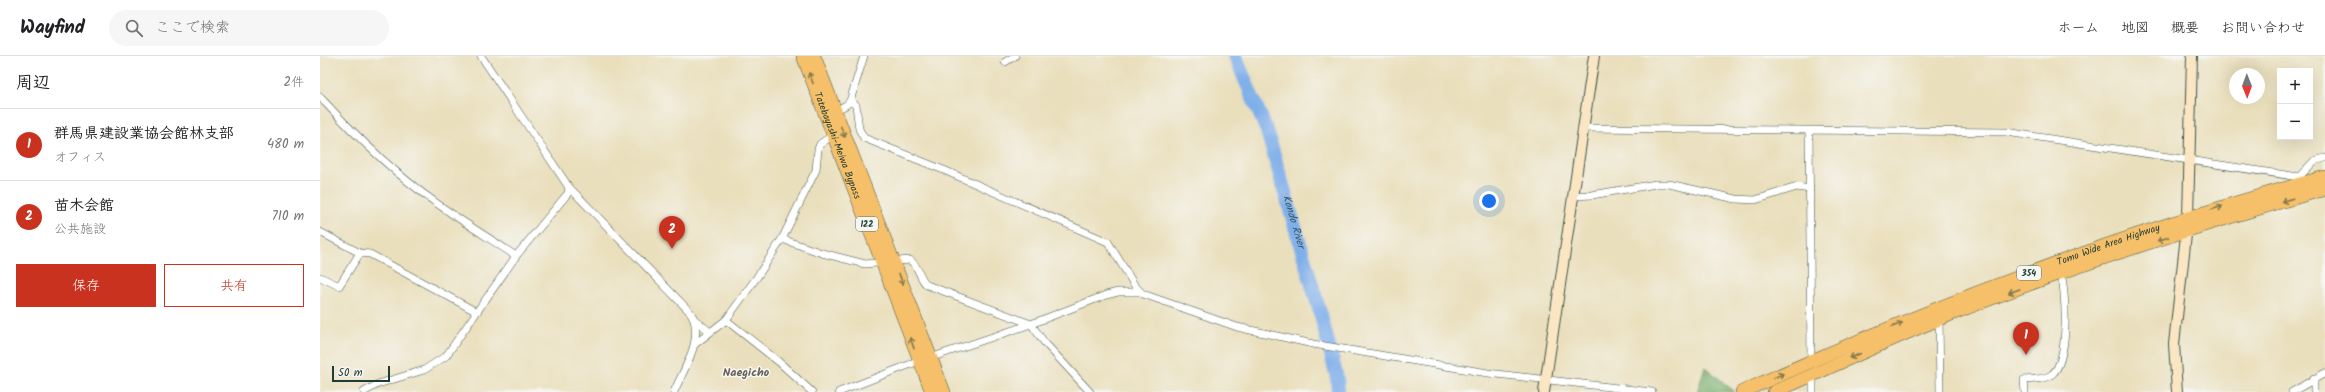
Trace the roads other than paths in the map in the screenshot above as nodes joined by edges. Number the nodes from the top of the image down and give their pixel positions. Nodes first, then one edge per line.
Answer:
1 (481, 56) edge
2 (802, 56) edge
3 (814, 56) edge
4 (864, 56) edge
5 (1015, 56) edge
6 (1594, 56) edge
7 (2192, 56) edge
8 (1005, 62) dead end
9 (320, 97) edge
10 (850, 101) junction
11 (835, 110) junction
12 (1584, 128) junction
13 (1809, 131) junction
14 (833, 135) junction
15 (2325, 158) edge
16 (2191, 160) junction
17 (2325, 177) edge
18 (568, 186) junction
19 (1810, 189) junction
20 (2325, 189) edge
21 (1573, 196) junction
22 (2188, 217) junction
23 (2186, 231) junction
24 (320, 232) edge
25 (782, 239) junction
26 (360, 253) junction
27 (516, 256) junction
28 (888, 262) junction
29 (2061, 274) junction
30 (320, 277) edge
31 (1139, 292) junction
32 (475, 311) junction
33 (694, 318) junction
34 (1940, 319) junction
35 (726, 320) junction
36 (1031, 324) junction
37 (709, 332) junction
38 (695, 344) junction
39 (925, 360) junction
40 (1811, 360) junction
41 (2325, 373) edge
42 (1813, 375) junction
43 (2314, 378) junction
44 (1545, 379) junction
45 (364, 392) edge
46 (674, 392) edge
47 (812, 392) edge
48 (839, 392) edge
49 (932, 392) edge
50 (944, 392) edge
51 (1090, 392) edge
52 (1544, 392) edge
53 (1652, 392) edge
54 (1742, 392) edge
55 (1774, 392) edge
56 (1812, 392) edge
57 (1940, 392) edge
58 (2025, 392) edge
59 (2177, 392) edge
60 (2292, 392) edge
61 (2314, 392) edge

1 - 18 street
14 -> 2 highway, Tatebayashi-Meiwa Bypass / 122
3 - 11 highway, Tatebayashi-Meiwa Bypass / 122
4 - 10 street
5 - 8 street
6 - 12 street
7 - 16 street
9 - 27 street
10 - 11 street
10 - 31 street
11 -> 28 highway, Tatebayashi-Meiwa Bypass / 122
12 - 13 street
12 - 21 street
13 - 16 street
13 - 19 street
14 - 25 street
14 - 28 highway, Tatebayashi-Meiwa Bypass / 122
15 - 16 street
16 - 22 street
22 -> 17 highway, Tomo Wide Area Highway / 354
18 - 27 street
18 - 33 street
19 - 21 street
19 - 40 street
20 -> 23 highway, Tomo Wide Area Highway / 354
21 - 44 street
22 - 23 street
40 -> 22 highway, Tomo Wide Area Highway / 354
23 -> 29 highway, Tomo Wide Area Highway / 354
23 - 59 street
24 - 26 street
25 - 28 street
25 - 35 street
26 - 30 street
26 - 32 street
27 - 32 street
28 - 36 street
28 - 39 highway, Tatebayashi-Meiwa Bypass / 122
29 -> 34 highway, Tomo Wide Area Highway / 354
29 - 58 street
31 - 36 street
31 - 44 street
32 - 45 street
33 - 37 street
33 - 38 street
34 -> 42 highway, Tomo Wide Area Highway / 354
34 - 57 street
35 - 37 street
35 - 47 street
36 - 39 street
36 - 51 street
37 - 38 street
38 - 46 street
39 - 48 street
39 - 49 highway, Tatebayashi-Meiwa Bypass / 122
39 - 50 highway, Tatebayashi-Meiwa Bypass / 122
54 -> 40 highway, Tomo Wide Area Highway / 354
41 - 43 street
42 - 55 highway, Tomo Wide Area Highway / 354
42 - 56 street
43 - 60 street
43 - 61 street
44 - 52 street
44 - 53 street

